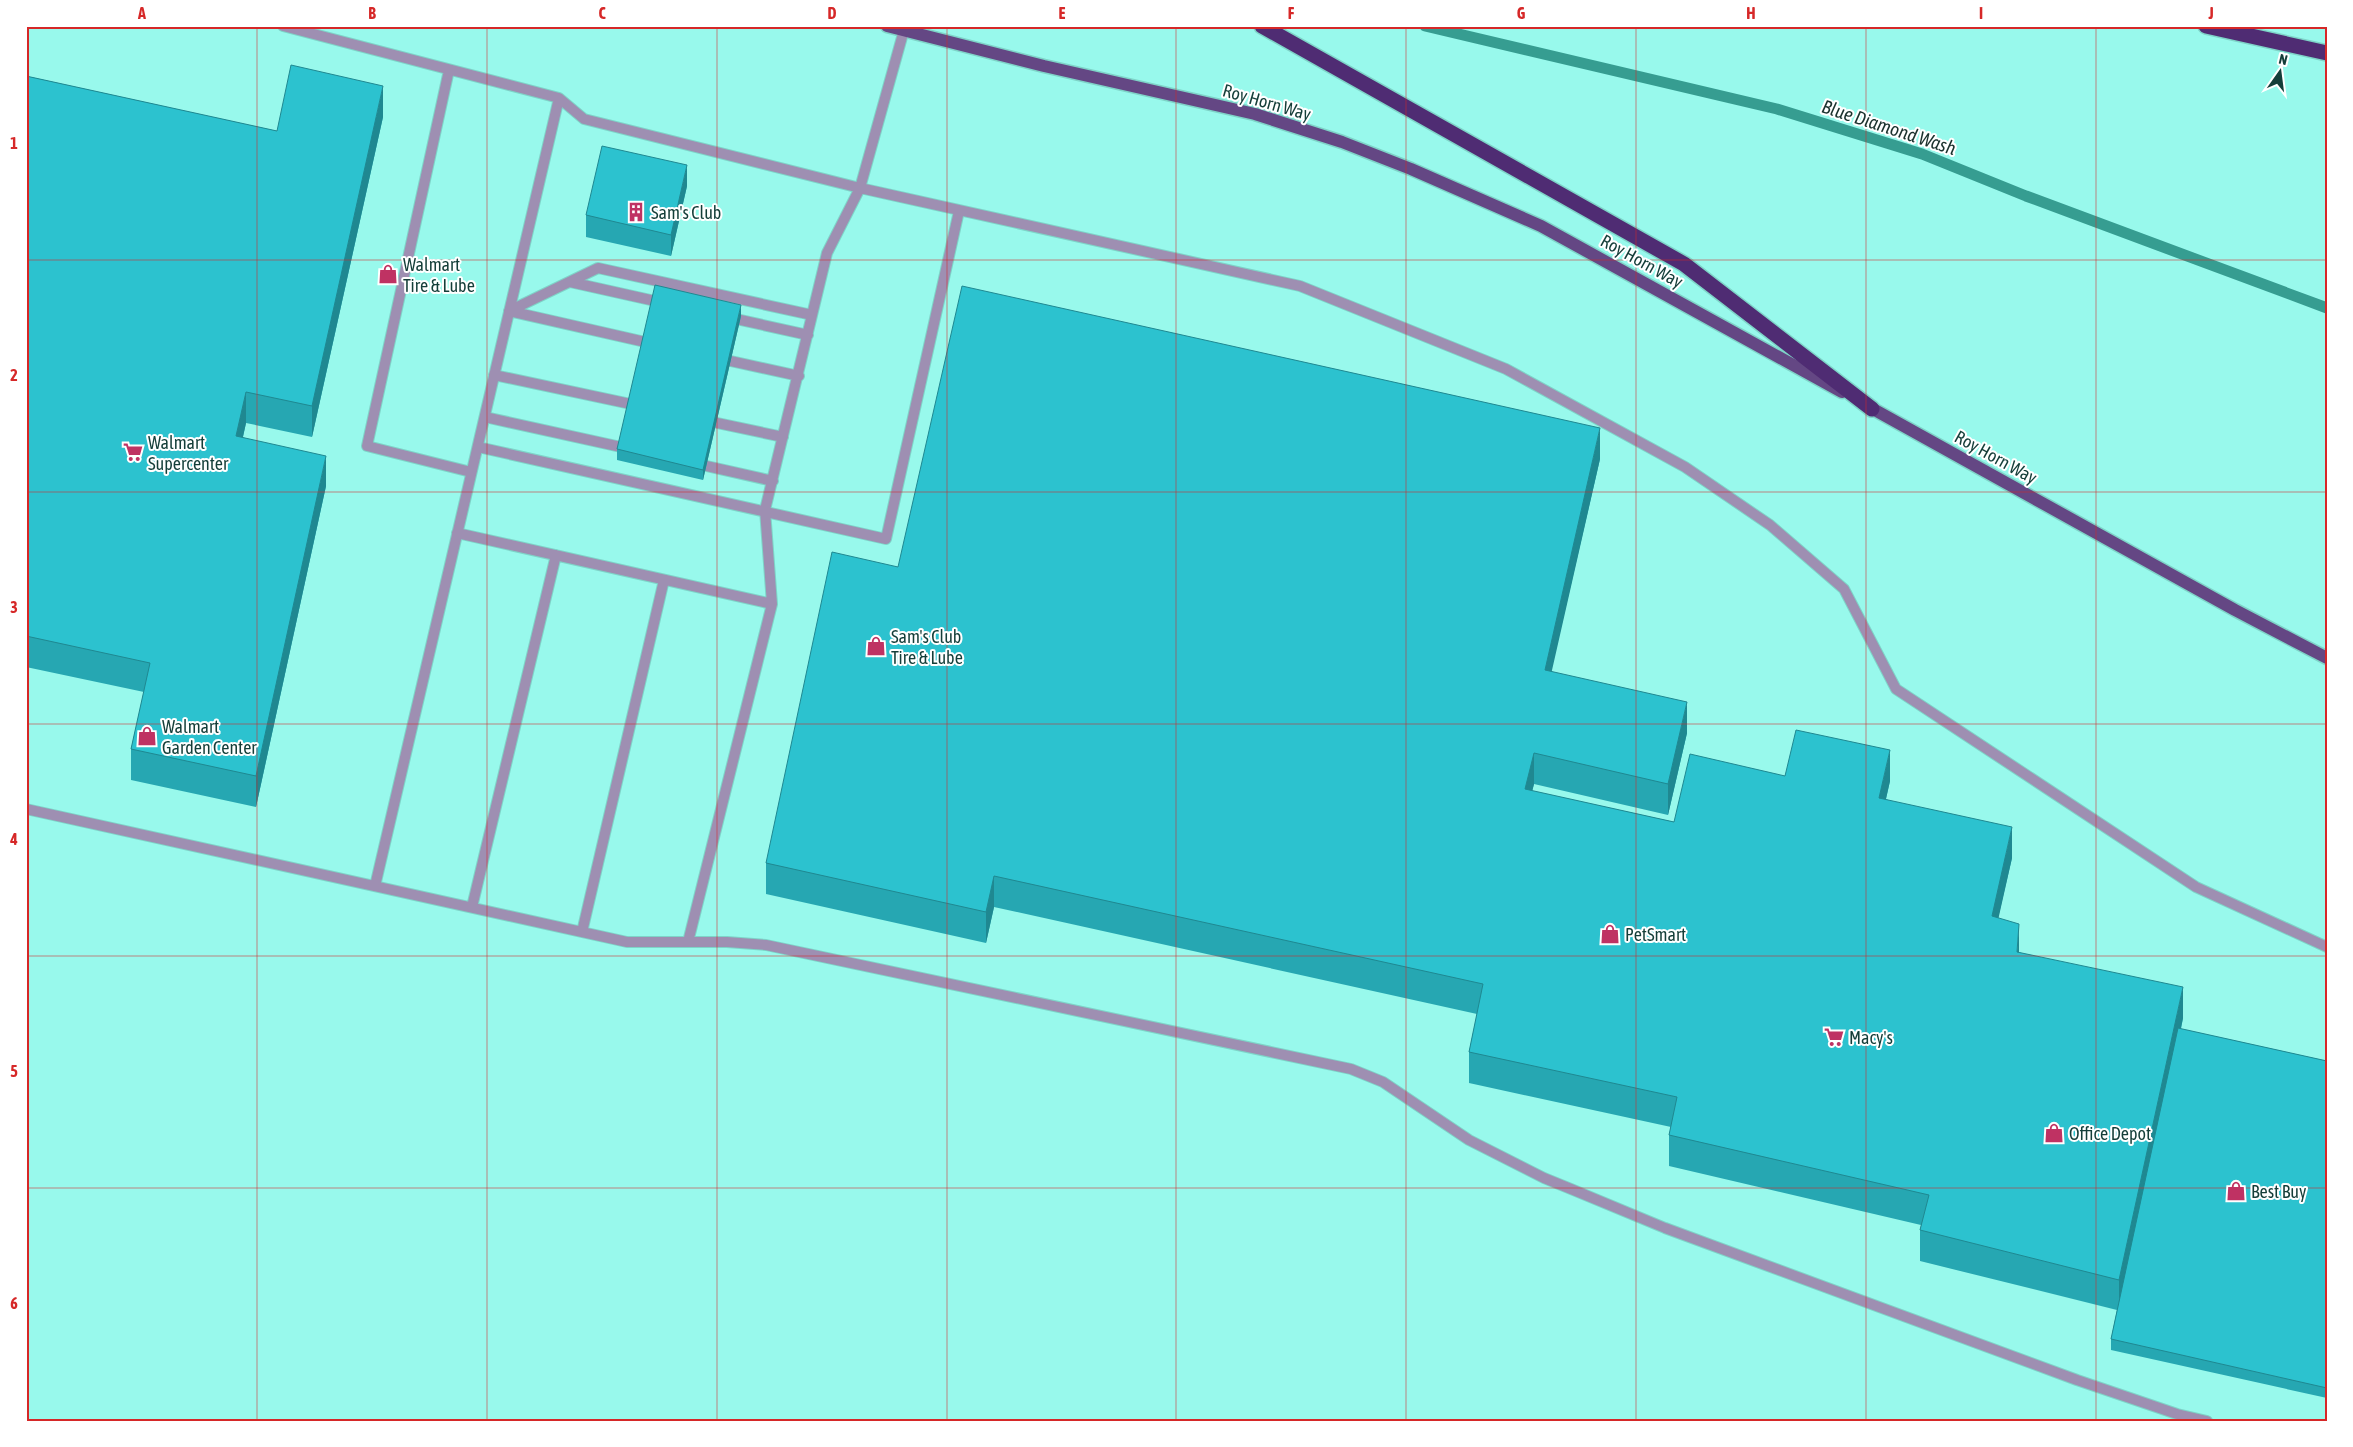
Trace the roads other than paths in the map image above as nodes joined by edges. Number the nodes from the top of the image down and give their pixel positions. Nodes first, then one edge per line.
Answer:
1 (283, 26) edge
2 (887, 26) edge
3 (1262, 26) edge
4 (2206, 26) edge
5 (904, 30) junction
6 (2327, 53) edge
7 (449, 70) junction
8 (559, 98) junction
9 (860, 188) junction
10 (959, 210) junction
11 (570, 282) junction
12 (675, 305) edge
13 (509, 311) junction
14 (713, 314) edge
15 (812, 315) junction
16 (808, 335) junction
17 (664, 346) edge
18 (702, 354) edge
19 (494, 375) junction
20 (799, 376) junction
21 (648, 408) edge
22 (1872, 409) junction
23 (485, 417) junction
24 (697, 418) edge
25 (784, 437) junction
26 (478, 447) junction
27 (638, 451) edge
28 (686, 462) edge
29 (471, 472) junction
30 (773, 481) junction
31 (765, 510) junction
32 (457, 533) junction
33 (556, 555) junction
34 (664, 580) junction
35 (772, 604) junction
36 (2327, 658) edge
37 (26, 809) edge
38 (375, 886) junction
39 (472, 907) junction
40 (582, 932) junction
41 (688, 942) junction
42 (2327, 946) edge
43 (2207, 1421) edge

1 - 7 lane
2 - 5 main road, Roy Horn Way
3 - 22 highway
4 - 6 highway
5 - 9 lane
5 - 22 main road, Roy Horn Way
7 - 8 lane
7 - 29 lane
8 - 9 lane
8 - 13 lane
9 - 10 lane
9 - 15 lane
10 - 31 lane
10 - 42 lane
11 - 12 lane
11 - 13 lane
11 - 15 lane
13 - 17 lane
13 - 19 lane
14 - 16 lane
15 - 16 lane
16 - 20 lane
18 - 20 lane
19 - 21 lane
19 - 23 lane
20 - 25 lane
22 - 36 main road, Roy Horn Way
23 - 26 lane
23 - 27 lane
24 - 25 lane
25 - 30 lane
26 - 29 lane
26 - 31 lane
28 - 30 lane
29 - 32 lane
30 - 31 lane
31 - 35 lane
32 - 33 lane
32 - 38 lane
33 - 34 lane
33 - 39 lane
34 - 35 lane
34 - 40 lane
35 - 41 lane
37 - 38 lane
38 - 39 lane
39 - 40 lane
40 - 41 lane
41 - 43 lane

